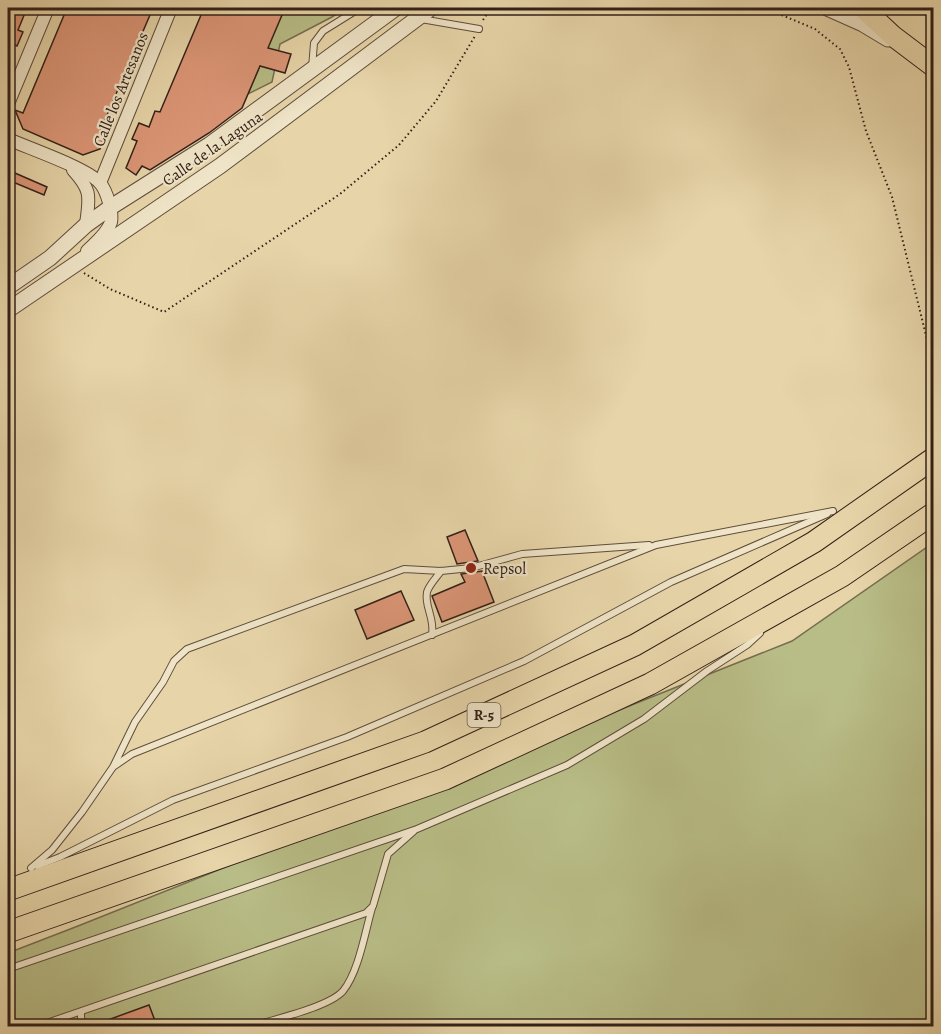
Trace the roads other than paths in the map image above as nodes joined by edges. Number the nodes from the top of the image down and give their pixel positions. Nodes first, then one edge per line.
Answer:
1 (48, 8) edge
2 (171, 8) edge
3 (360, 8) edge
4 (396, 8) edge
5 (431, 8) edge
6 (827, 8) edge
7 (863, 8) edge
8 (417, 18) junction
9 (479, 29) road end
10 (930, 66) edge
11 (311, 70) junction
12 (8, 104) edge
13 (8, 139) edge
14 (68, 165) junction
15 (100, 183) junction
16 (111, 207) junction
17 (86, 225) junction
18 (74, 264) junction
19 (8, 287) edge
20 (8, 310) edge
21 (929, 461) edge
22 (833, 511) junction
23 (933, 513) edge
24 (656, 545) junction
25 (441, 572) junction
26 (785, 608) junction
27 (432, 635) junction
28 (113, 767) junction
29 (417, 829) junction
30 (31, 868) junction
31 (8, 876) edge
32 (8, 890) edge
33 (373, 906) junction
34 (8, 932) edge
35 (8, 969) edge
36 (81, 1012) junction
37 (38, 1026) edge
38 (84, 1026) edge
39 (253, 1026) edge

1 - 12 street
2 - 15 street, Calle los Artesanos
3 - 11 lane
4 - 11 street, Calle de la Laguna
5 - 8 street, Calle de la Laguna
6 - 10 street
7 - 10 highway
8 - 9 lane
8 - 18 street, Calle de la Laguna
11 - 16 street, Calle de la Laguna
13 - 14 street
14 - 15 street
14 - 17 street
15 - 16 street
16 - 17 street, Calle de la Laguna
16 - 18 street
17 - 19 street, Calle de la Laguna
18 - 20 street, Calle de la Laguna
21 - 22 highway
21 - 32 highway, R-5
22 - 24 lane
22 - 30 lane
23 - 26 highway, R-5
24 - 25 lane
24 - 27 lane
25 - 27 lane
25 - 28 lane
26 - 29 lane
26 - 34 highway, R-5
27 - 28 lane
28 - 30 lane
29 - 33 lane
29 - 35 lane
30 - 31 highway
33 - 36 lane
33 - 39 lane
36 - 37 lane
36 - 38 lane

